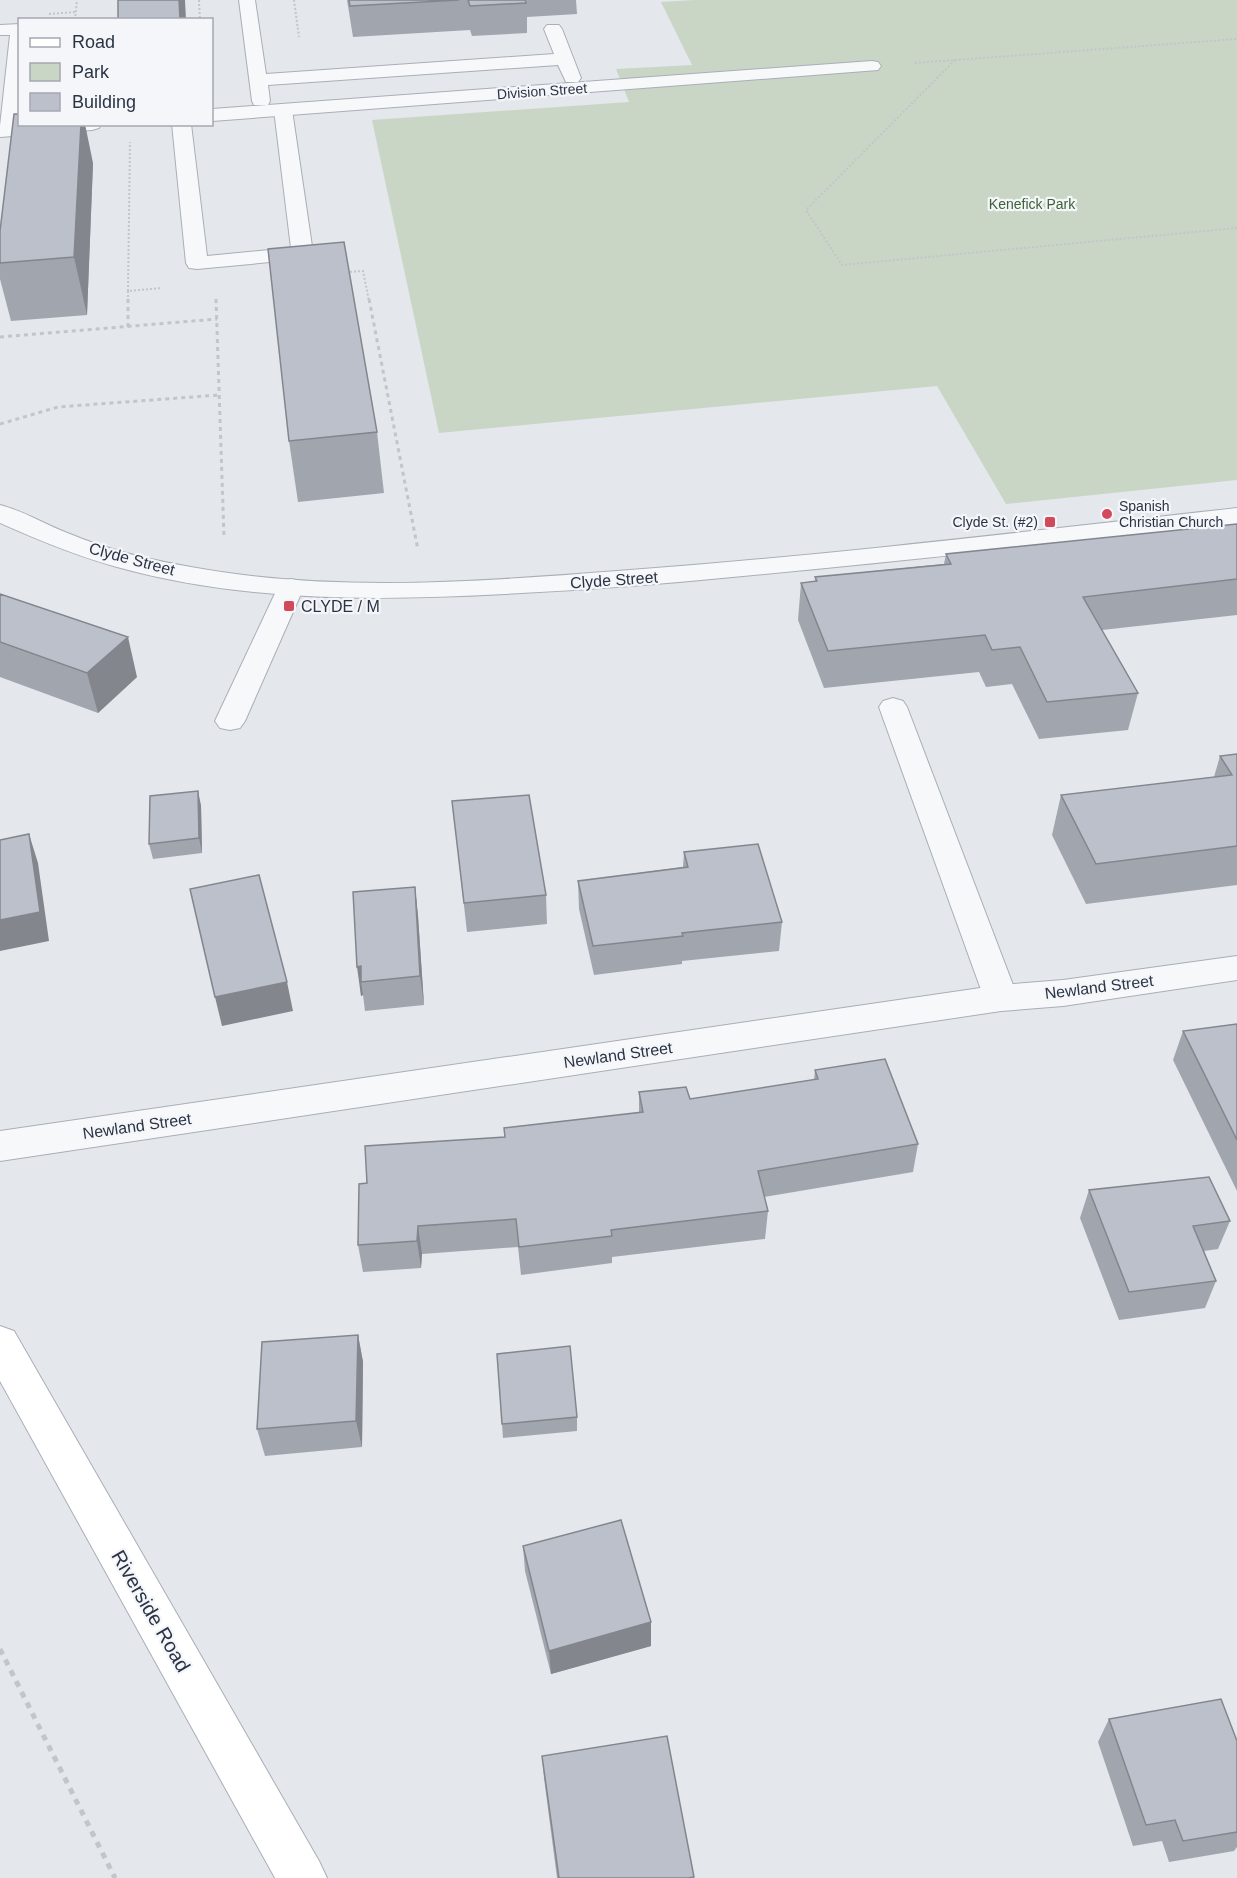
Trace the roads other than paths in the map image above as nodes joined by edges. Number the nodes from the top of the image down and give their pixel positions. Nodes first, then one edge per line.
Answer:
1 (247, 0) edge
2 (18, 29) edge
3 (553, 29) dead end
4 (0, 30) edge
5 (18, 36) edge
6 (565, 59) junction
7 (872, 66) road end
8 (258, 80) junction
9 (576, 88) junction
10 (272, 111) junction
11 (213, 116) edge
12 (67, 126) edge
13 (181, 126) edge
14 (5, 131) edge
15 (0, 513) edge
16 (1237, 516) edge
17 (291, 587) junction
18 (893, 707) dead end
19 (230, 721) dead end
20 (1237, 969) edge
21 (1001, 998) junction
22 (0, 1146) edge
23 (0, 1343) edge
24 (302, 1878) edge

1 - 8 street
2 - 4 street
3 - 6 street
5 - 14 street
6 - 8 street
6 - 9 street
7 - 9 street, Division Street
8 - 10 street
9 - 10 street, Division Street
10 - 11 street, Division Street
10 - 13 street
12 - 14 street
15 - 17 street, Clyde Street
16 - 17 street, Clyde Street
17 - 19 street
18 - 21 street
20 - 21 street, Newland Street
21 - 22 street, Newland Street
23 - 24 street, Riverside Road

